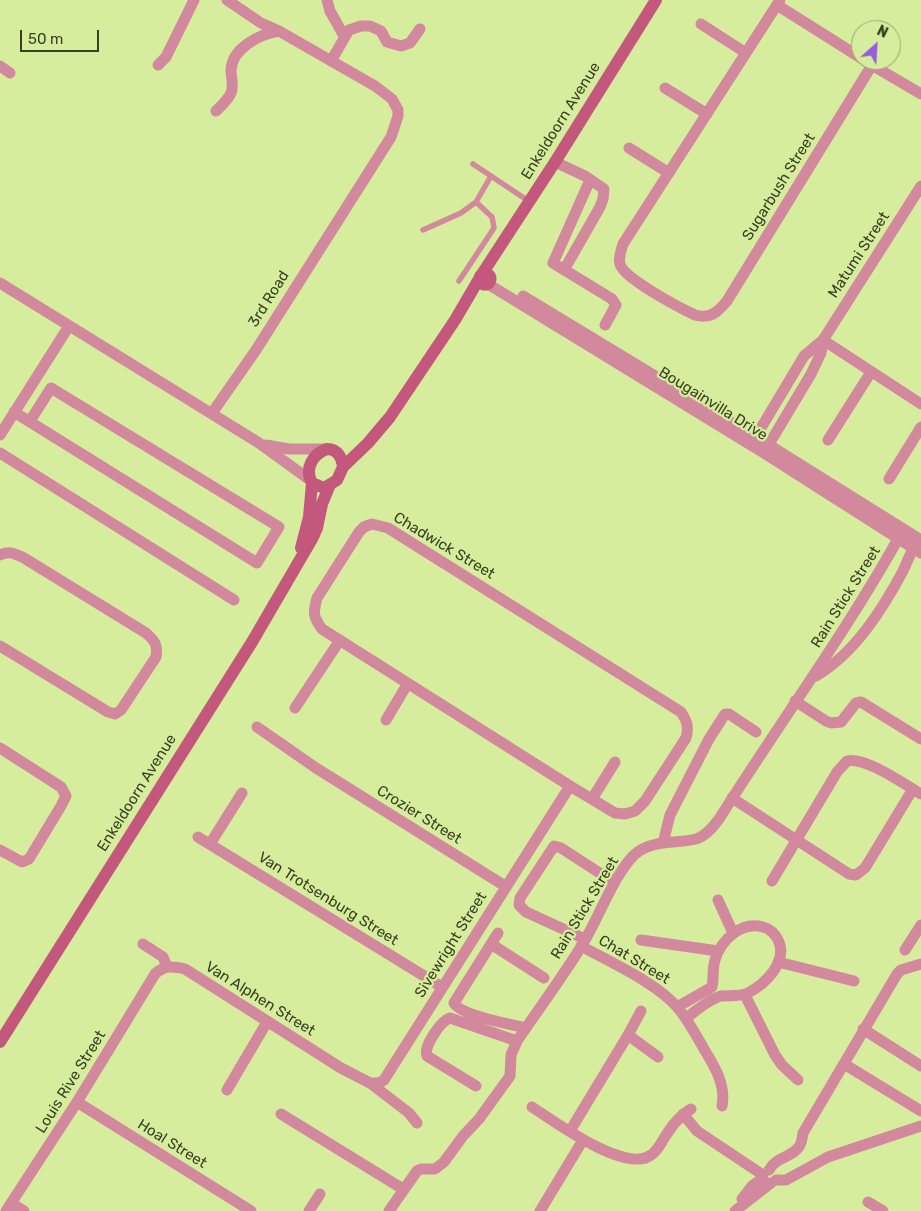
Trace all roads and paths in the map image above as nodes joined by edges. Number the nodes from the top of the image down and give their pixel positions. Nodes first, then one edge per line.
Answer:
1 (194, 0) edge
2 (227, 0) edge
3 (328, 0) edge
4 (656, 0) edge
5 (778, 3) edge
6 (701, 24) dead end
7 (420, 29) dead end
8 (279, 31) junction
9 (344, 36) junction
10 (851, 51) edge
11 (746, 53) junction
12 (331, 61) junction
13 (158, 64) dead end
14 (0, 66) edge
15 (861, 70) edge
16 (882, 70) edge
17 (10, 73) dead end
18 (665, 88) dead end
19 (920, 92) edge
20 (216, 111) dead end
21 (707, 114) junction
22 (629, 148) dead end
23 (555, 162) junction
24 (473, 164) dead end
25 (669, 173) junction
26 (491, 176) junction
27 (590, 180) junction
28 (921, 186) edge
29 (476, 202) junction
30 (530, 202) junction
31 (423, 230) dead end
32 (564, 270) junction
33 (485, 279) junction
34 (459, 281) dead end
35 (0, 283) edge
36 (604, 325) dead end
37 (69, 326) junction
38 (822, 340) junction
39 (871, 372) junction
40 (921, 404) edge
41 (14, 412) junction
42 (212, 413) junction
43 (30, 421) junction
44 (921, 427) edge
45 (0, 435) edge
46 (828, 440) dead end
47 (753, 441) junction
48 (259, 443) junction
49 (368, 443) junction
50 (766, 449) junction
51 (331, 450) junction
52 (0, 453) edge
53 (343, 467) junction
54 (889, 479) dead end
55 (311, 482) junction
56 (329, 487) junction
57 (901, 534) junction
58 (918, 545) edge
59 (0, 555) edge
60 (298, 560) junction
61 (234, 600) dead end
62 (340, 640) junction
63 (0, 646) edge
64 (812, 678) junction
65 (408, 683) junction
66 (795, 701) junction
67 (295, 708) dead end
68 (386, 720) dead end
69 (257, 728) dead end
70 (756, 732) dead end
71 (921, 739) edge
72 (0, 748) edge
73 (615, 762) dead end
74 (570, 786) junction
75 (917, 792) edge
76 (242, 793) dead end
77 (732, 798) junction
78 (592, 799) junction
79 (198, 837) dead end
80 (797, 841) junction
81 (663, 843) junction
82 (210, 844) junction
83 (0, 850) edge
84 (609, 879) dead end
85 (772, 881) dead end
86 (505, 886) junction
87 (718, 900) dead end
88 (921, 925) edge
89 (498, 933) dead end
90 (733, 933) junction
91 (641, 940) dead end
92 (583, 942) junction
93 (144, 944) dead end
94 (491, 944) junction
95 (905, 950) dead end
96 (718, 951) junction
97 (778, 962) junction
98 (921, 964) edge
99 (164, 968) junction
100 (544, 978) dead end
101 (854, 981) dead end
102 (442, 987) junction
103 (745, 995) junction
104 (691, 999) junction
105 (677, 1007) junction
106 (698, 1010) junction
107 (641, 1011) dead end
108 (686, 1018) junction
109 (267, 1022) junction
110 (526, 1028) junction
111 (863, 1030) junction
112 (628, 1035) junction
113 (0, 1042) edge
114 (517, 1042) junction
115 (658, 1057) dead end
116 (844, 1064) junction
117 (921, 1066) edge
118 (798, 1080) dead end
119 (370, 1083) junction
120 (476, 1086) dead end
121 (226, 1090) dead end
122 (76, 1102) junction
123 (722, 1106) dead end
124 (532, 1107) dead end
125 (921, 1111) edge
126 (281, 1114) dead end
127 (417, 1123) dead end
128 (921, 1126) edge
129 (570, 1131) junction
130 (583, 1140) junction
131 (769, 1177) junction
132 (403, 1189) junction
133 (320, 1194) dead end
134 (868, 1202) dead end
135 (9, 1207) edge
136 (24, 1211) edge
137 (251, 1211) edge
138 (309, 1211) edge
139 (389, 1211) edge
140 (540, 1211) edge
141 (734, 1211) edge
142 (883, 1211) edge

1 - 13 street
2 - 8 street, 3rd Road
3 - 9 street
4 - 23 street, Enkeldoorn Avenue
5 - 10 street
5 - 11 street
6 - 11 street
7 - 9 street
8 - 12 street, 3rd Road
8 - 20 street
9 - 12 street
11 - 21 street
12 - 42 street, 3rd Road
14 - 17 street
15 - 25 street, Sugarbush Street
16 - 19 street
18 - 21 street
21 - 25 street
22 - 25 street
23 - 27 street
23 - 30 street, Enkeldoorn Avenue
24 - 26 lane
26 - 29 lane
26 - 30 lane
27 - 32 street
27 - 32 street
28 - 38 street, Matumi Street
29 - 31 lane
29 - 34 lane
30 - 33 street, Enkeldoorn Avenue
32 - 36 street
33 - 47 street, Bougainvilla Drive
33 - 49 street, Enkeldoorn Avenue
35 - 37 street
37 - 41 street
37 - 42 street
38 - 39 street
38 - 47 street, Matumi Street
38 - 50 street, Matumi Street
39 - 40 street
39 - 46 street
41 - 43 street
41 - 45 street
42 - 48 street
43 - 43 street
44 - 54 street
47 - 50 street, Bougainvilla Drive
48 - 51 street
48 - 55 street
49 - 51 street
49 - 53 street, Enkeldoorn Avenue
50 - 57 street, Bougainvilla Drive
51 - 53 street
51 - 55 street, Enkeldoorn Avenue
52 - 61 street
53 - 56 street, Enkeldoorn Avenue
55 - 56 street
55 - 60 street, Enkeldoorn Avenue
56 - 60 street, Enkeldoorn Avenue
57 - 58 street, Bougainvilla Drive
57 - 64 street, Rain Stick Street
58 - 64 street, Rain Stick Street
59 - 63 street
60 - 113 street, Enkeldoorn Avenue
62 - 65 street, Chadwick Street
62 - 67 street
62 - 78 street, Chadwick Street
64 - 66 street, Rain Stick Street
65 - 68 street
65 - 74 street, Chadwick Street
66 - 71 street
66 - 77 street, Rain Stick Street
69 - 86 street, Crozier Street
70 - 81 street
72 - 83 street
73 - 78 street
74 - 78 street, Chadwick Street
74 - 86 street, Sivewright Street
75 - 80 street
75 - 80 street
76 - 82 street
77 - 80 street
77 - 81 street, Rain Stick Street
79 - 82 street, Van Trotsenburg Street
80 - 85 street
81 - 92 street, Rain Stick Street
82 - 102 street, Van Trotsenburg Street
84 - 92 street, Chat Street
86 - 102 street, Sivewright Street
87 - 90 street
88 - 95 street
89 - 94 street
90 - 96 street
90 - 97 street
91 - 96 street
92 - 105 street, Chat Street
92 - 110 street, Rain Stick Street
93 - 99 street
94 - 100 street
94 - 110 street
96 - 104 street
97 - 101 street
97 - 103 street
98 - 111 street
99 - 109 street, Van Alphen Street
99 - 122 street, Louis Rive Street
102 - 119 street, Sivewright Street
103 - 106 street
103 - 118 street
104 - 105 street
104 - 106 street
105 - 108 street, Chat Street
106 - 108 street
107 - 112 street
108 - 123 street, Chat Street
109 - 119 street, Van Alphen Street
109 - 121 street
110 - 114 street, Rain Stick Street
111 - 116 street
111 - 117 street
112 - 115 street
112 - 129 street
114 - 120 street
114 - 132 street, Rain Stick Street
116 - 125 street
116 - 131 street
119 - 127 street
122 - 135 street, Louis Rive Street
122 - 137 street, Hoal Street
124 - 129 street
126 - 132 street
128 - 131 street
129 - 130 street
130 - 131 street
130 - 140 street
131 - 141 street
132 - 139 street
133 - 138 street
134 - 142 street
135 - 136 street

